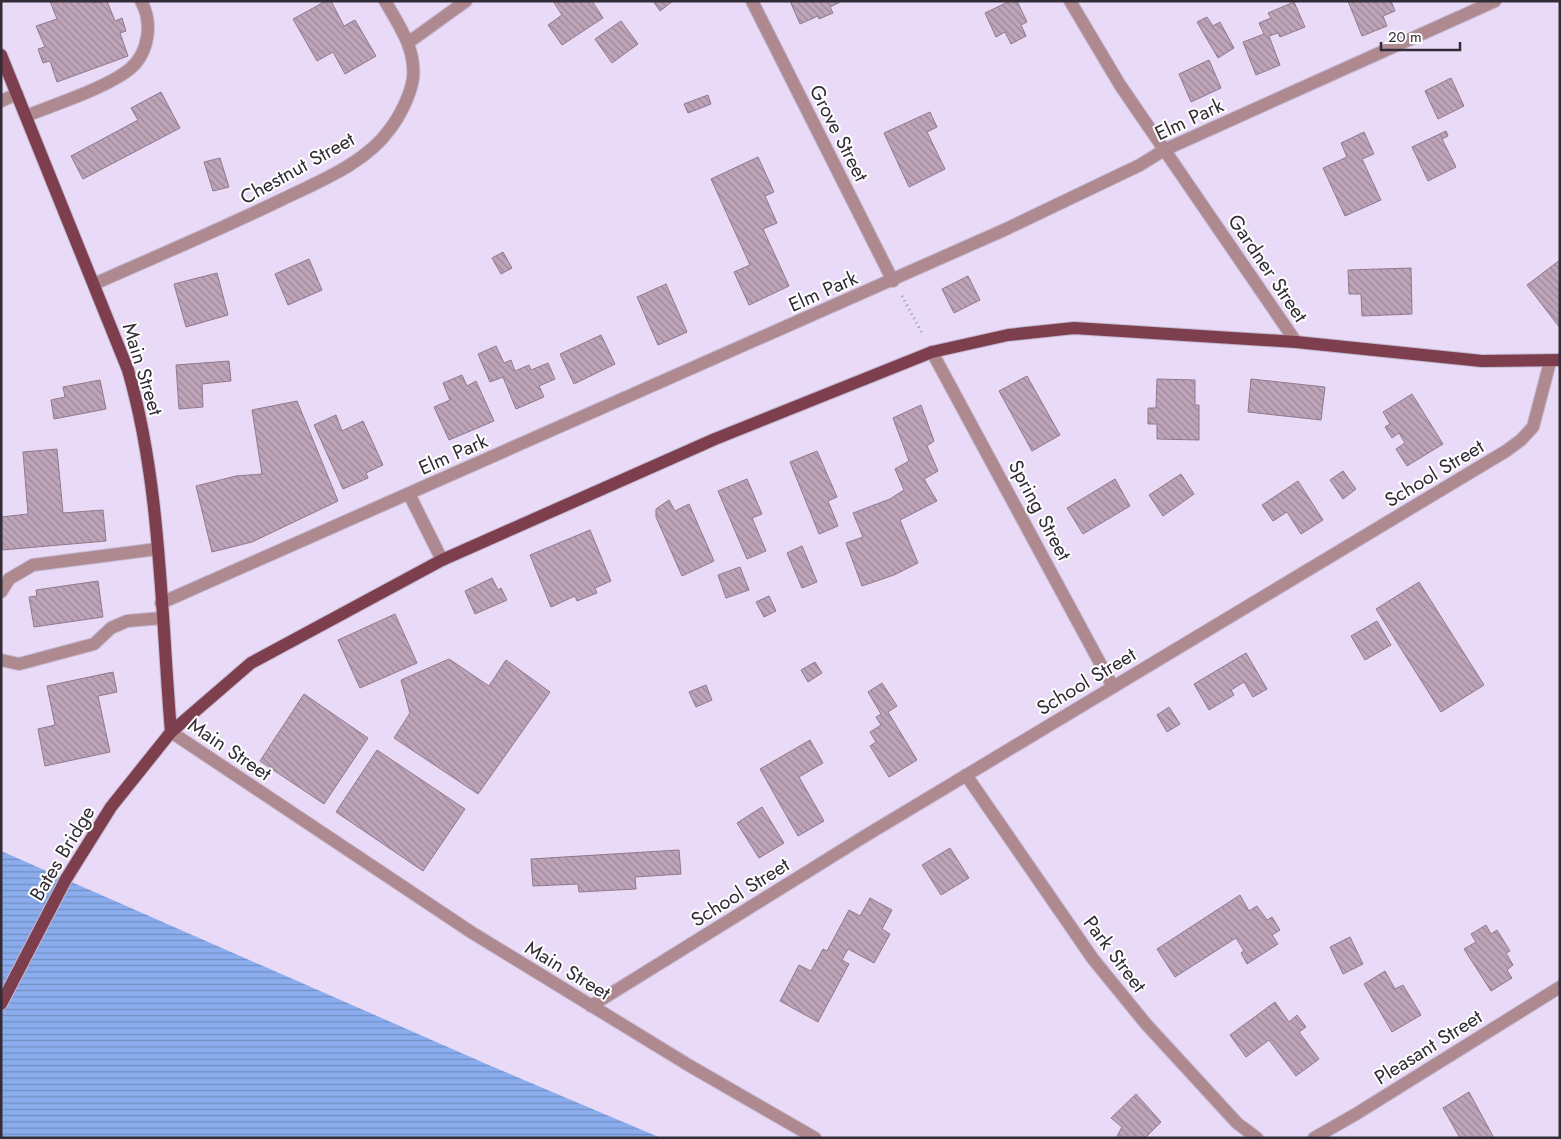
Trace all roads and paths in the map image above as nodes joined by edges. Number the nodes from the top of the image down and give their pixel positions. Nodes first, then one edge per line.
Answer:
1 (141, 1) edge
2 (385, 1) edge
3 (466, 1) edge
4 (752, 1) edge
5 (1070, 1) edge
6 (1495, 1) edge
7 (409, 42) junction
8 (1, 55) edge
9 (17, 94) junction
10 (1, 101) edge
11 (26, 116) junction
12 (1164, 150) junction
13 (893, 281) junction
14 (94, 284) junction
15 (1296, 342) junction
16 (932, 352) junction
17 (1555, 361) edge
18 (409, 494) junction
19 (156, 549) junction
20 (442, 560) junction
21 (1, 592) edge
22 (161, 603) junction
23 (162, 618) junction
24 (1, 660) edge
25 (1113, 687) junction
26 (172, 732) junction
27 (966, 775) junction
28 (1560, 987) edge
29 (1, 1004) edge
30 (591, 1006) junction
31 (815, 1138) edge
32 (1257, 1138) edge
33 (1314, 1138) edge

1 - 11 street
2 - 7 street
3 - 7 street
4 - 13 street, Grove Street
5 - 12 street, Gardner Street
6 - 12 street, Elm Park
7 - 14 street, Chestnut Street
8 - 9 main road, Main Street
9 - 10 street
9 - 11 main road, Main Street
11 - 14 main road, Main Street
12 - 13 street, Elm Park
12 - 15 street, Gardner Street
13 - 16 path
13 - 18 street, Elm Park
14 - 19 main road, Main Street
15 - 16 main road
15 - 17 main road, Gardner Street
16 - 20 main road
16 - 25 street, Spring Street
17 - 25 street, School Street
18 - 20 street
18 - 22 street, Elm Park
19 - 21 street
19 - 22 main road, Main Street
20 - 26 main road
22 - 23 main road, Main Street
23 - 24 street
23 - 26 main road, Main Street
25 - 27 street, School Street
26 - 29 main road, Bates Bridge
26 - 30 street, Main Street
27 - 30 street, School Street
27 - 32 street, Park Street
28 - 33 street, Pleasant Street
30 - 31 street, Main Street

